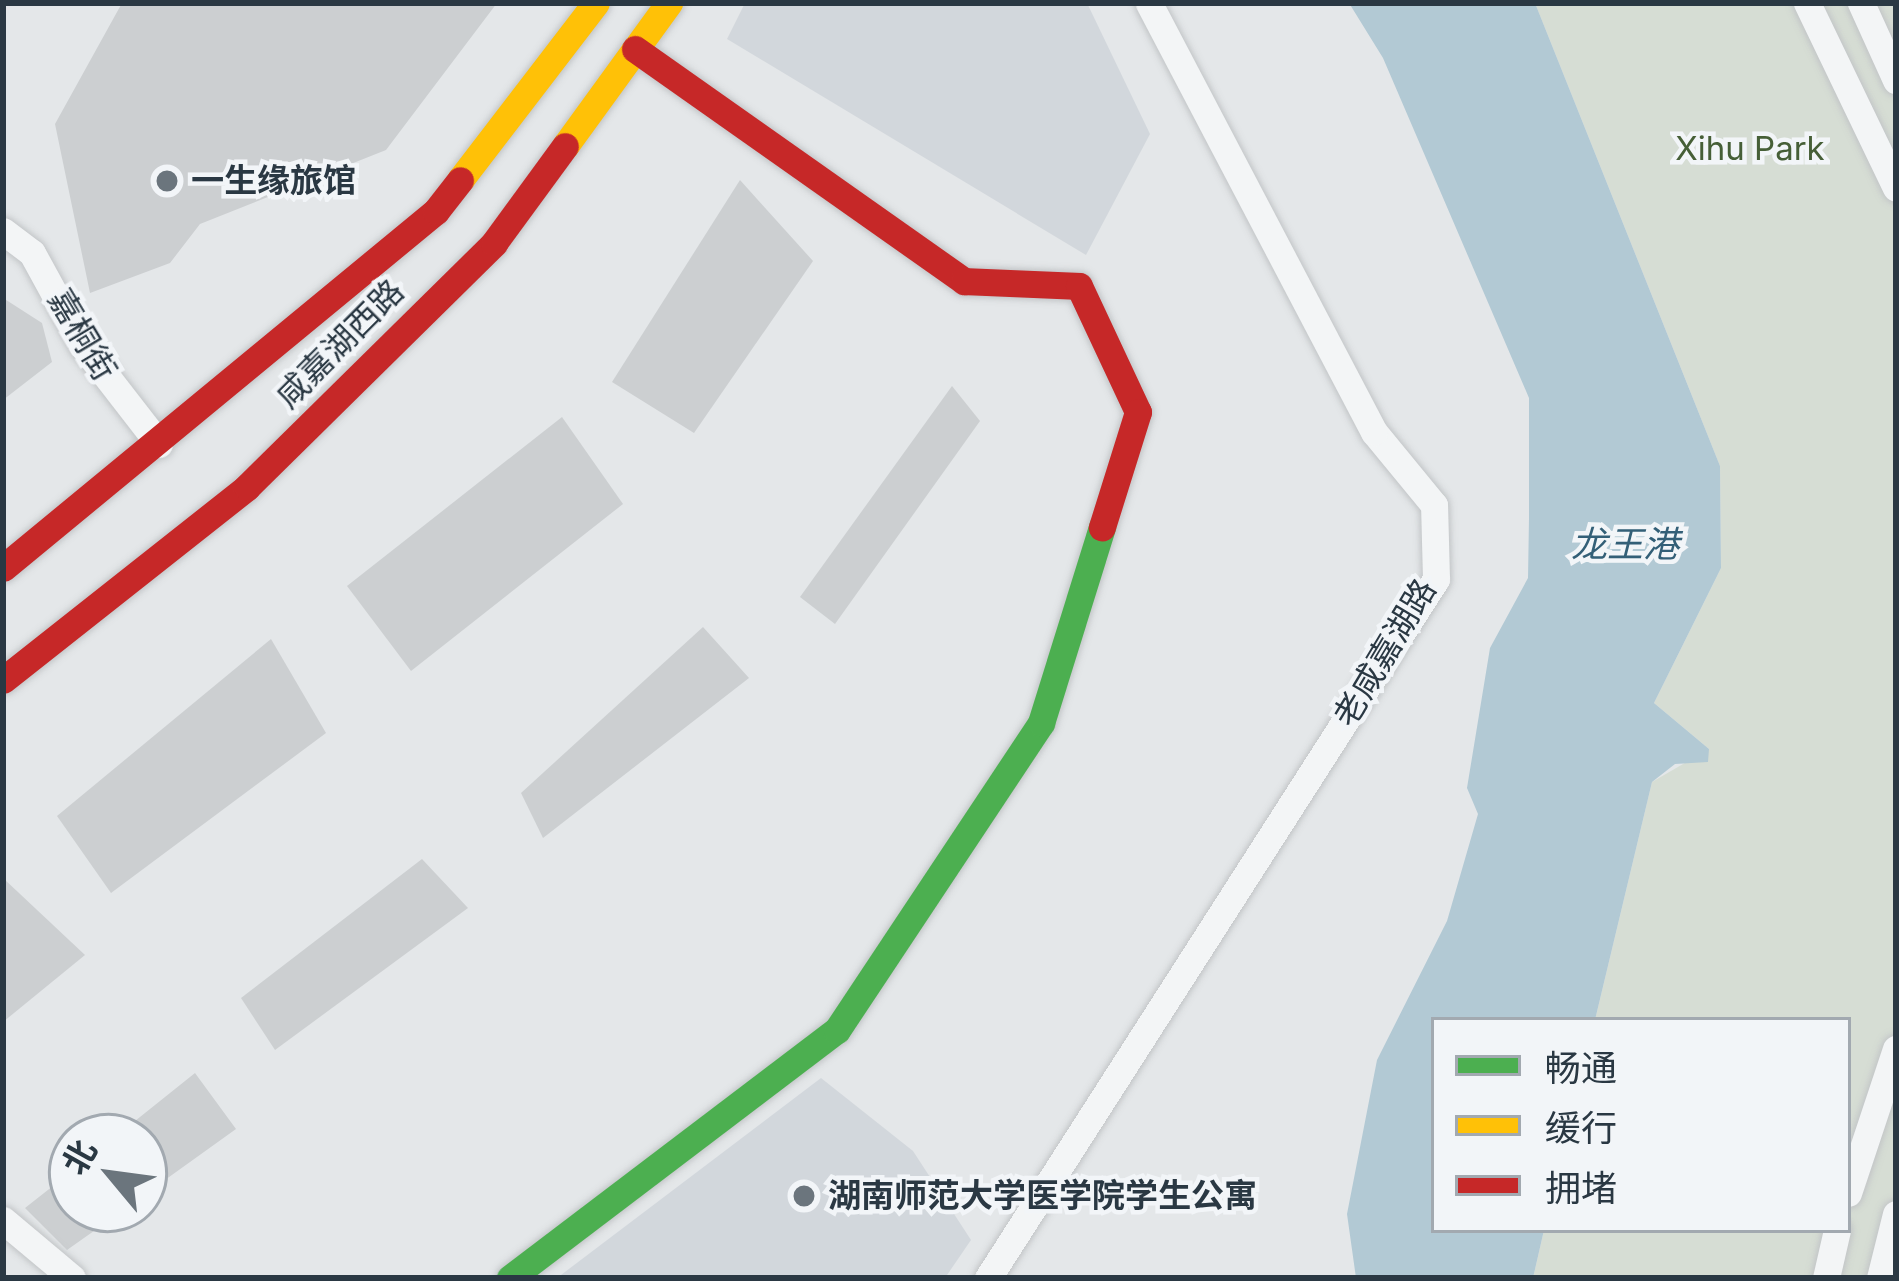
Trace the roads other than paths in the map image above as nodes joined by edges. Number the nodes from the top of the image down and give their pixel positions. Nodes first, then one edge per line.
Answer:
1 (596, 3) edge
2 (669, 3) edge
3 (1149, 3) edge
4 (1807, 3) edge
5 (1861, 3) edge
6 (635, 50) junction
7 (1896, 80) edge
8 (1896, 188) edge
9 (3, 231) edge
10 (159, 445) junction
11 (3, 568) edge
12 (3, 680) edge
13 (1896, 1049) edge
14 (1851, 1184) edge
15 (1896, 1214) edge
16 (3, 1220) edge
17 (1836, 1233) edge
18 (72, 1278) edge
19 (510, 1278) edge
20 (988, 1278) edge
21 (1826, 1278) edge
22 (1880, 1278) edge

1 - 10 main road, 咸嘉湖西路
2 - 6 main road, 咸嘉湖西路
3 - 20 street, 老咸嘉湖路
4 - 8 street
5 - 7 street
6 - 12 main road, 咸嘉湖西路
6 - 19 main road
9 - 10 street, 嘉桐街
10 - 11 main road, 咸嘉湖西路
13 - 14 street
15 - 22 street
16 - 18 street
17 - 21 street

